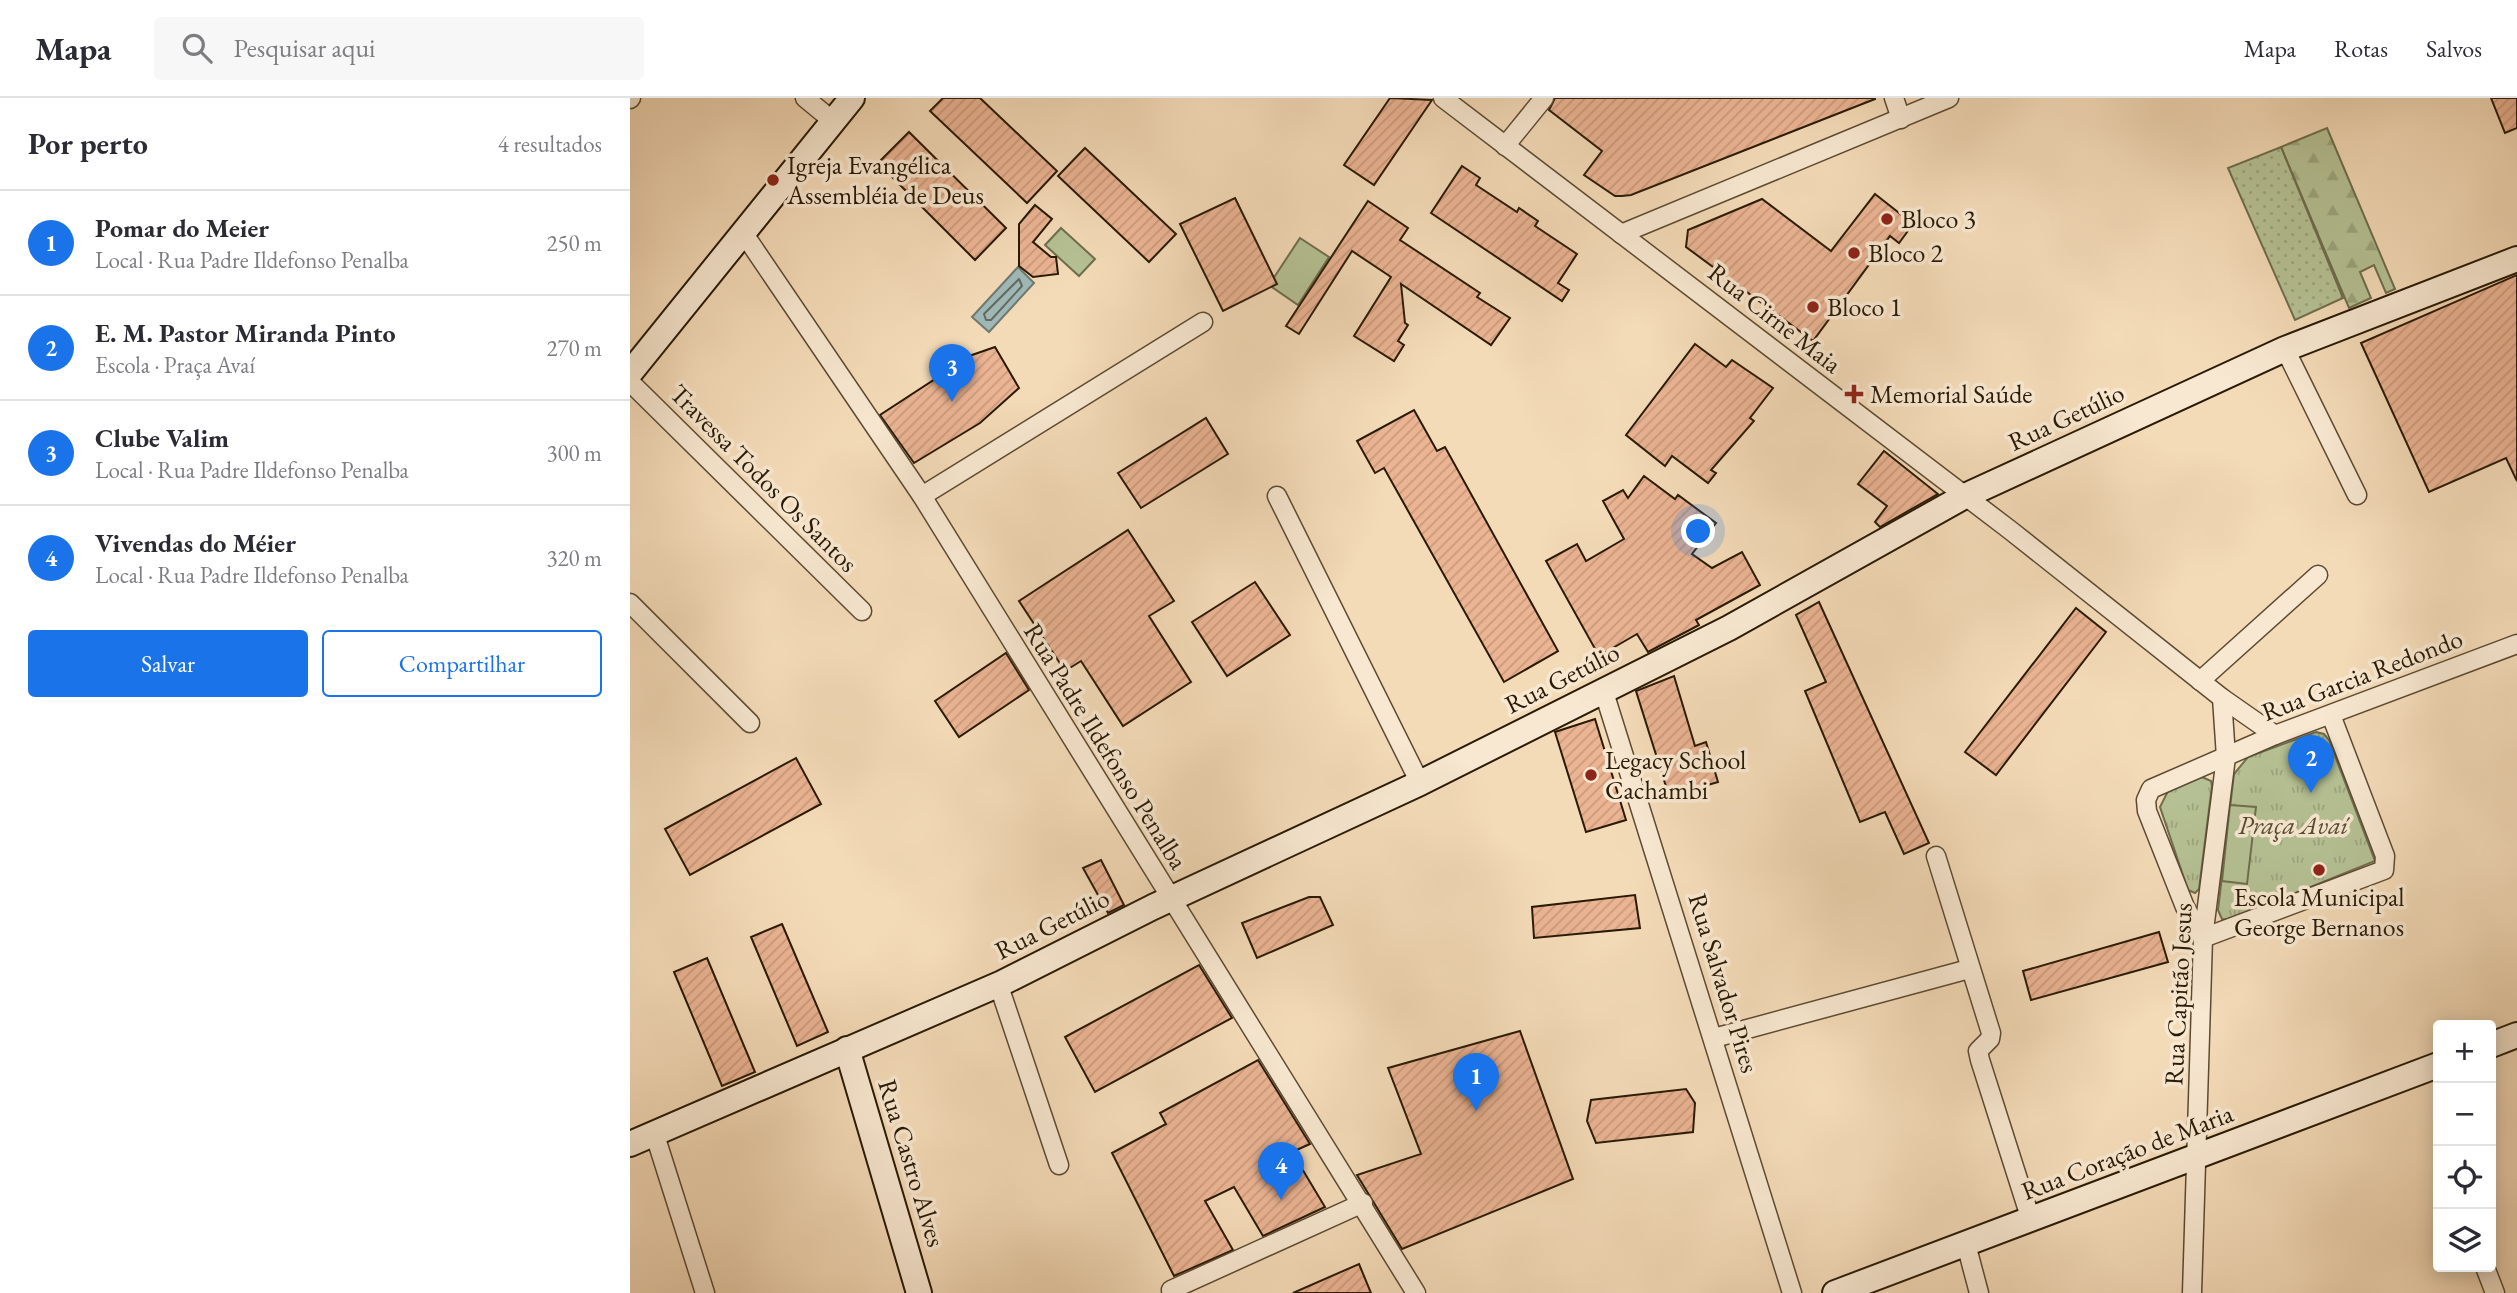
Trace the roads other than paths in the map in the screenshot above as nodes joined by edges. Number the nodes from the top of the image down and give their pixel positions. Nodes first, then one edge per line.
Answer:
1 (805, 98) edge
2 (852, 98) edge
3 (1443, 98) edge
4 (1544, 98) edge
5 (1894, 98) edge
6 (1949, 98) edge
7 (1901, 119) junction
8 (833, 121) junction
9 (1505, 146) junction
10 (742, 231) junction
11 (1621, 234) junction
12 (2517, 259) edge
13 (1203, 322) dead end
14 (2286, 349) junction
15 (630, 373) edge
16 (630, 382) edge
17 (2357, 495) dead end
18 (922, 496) junction
19 (1277, 496) dead end
20 (1963, 498) junction
21 (2318, 575) dead end
22 (630, 603) edge
23 (862, 611) dead end
24 (2517, 645) edge
25 (2200, 681) junction
26 (1603, 689) junction
27 (2222, 698) junction
28 (2332, 715) junction
29 (750, 723) dead end
30 (2275, 734) junction
31 (2226, 757) junction
32 (1420, 783) junction
33 (1936, 856) dead end
34 (1170, 901) junction
35 (2203, 938) junction
36 (1969, 969) junction
37 (1002, 983) junction
38 (2517, 1035) edge
39 (1714, 1038) junction
40 (2496, 1043) edge
41 (847, 1049) junction
42 (2433, 1067) edge
43 (654, 1132) junction
44 (630, 1144) edge
45 (2196, 1158) junction
46 (1059, 1165) dead end
47 (1363, 1203) junction
48 (2031, 1220) junction
49 (1966, 1244) junction
50 (2487, 1272) edge
51 (1865, 1288) edge
52 (1171, 1290) dead end
53 (705, 1293) edge
54 (919, 1293) edge
55 (1416, 1293) edge
56 (1792, 1293) edge
57 (1835, 1293) edge
58 (1979, 1293) edge
59 (2192, 1293) edge
60 (2494, 1293) edge

1 - 8 street
2 - 8 street
3 - 9 street, Rua Cirne Maia
4 - 9 street
5 - 7 street
6 - 7 street
7 - 11 street
8 - 10 street
9 - 11 street, Rua Cirne Maia
10 - 15 street
10 - 18 street, Rua Padre Ildefonso Penalba
11 - 20 street, Rua Cirne Maia
12 - 14 street, Rua Getúlio
13 - 18 street
14 - 17 street
14 - 20 street, Rua Getúlio
16 - 23 street, Travessa Todos Os Santos
18 - 34 street, Rua Padre Ildefonso Penalba
19 - 32 street
20 - 25 street, Rua Cirne Maia
20 - 26 street, Rua Getúlio
21 - 25 street
22 - 29 street
24 - 28 street, Rua Garcia Redondo
25 - 27 street, Rua Cirne Maia
26 - 32 street, Rua Getúlio
26 - 39 street, Rua Salvador Pires
27 - 30 street, Rua Cirne Maia
27 - 31 street, Rua Capitão Jesus
28 - 30 street, Rua Garcia Redondo
28 - 35 street
30 - 31 street, Rua Garcia Redondo
31 - 35 street, Rua Capitão Jesus
31 - 35 street
32 - 34 street, Rua Getúlio
33 - 36 street
34 - 37 street, Rua Getúlio
34 - 47 street, Rua Padre Ildefonso Penalba
35 - 45 street, Rua Capitão Jesus
36 - 39 street
36 - 48 street
37 - 41 street, Rua Getúlio
37 - 46 street
38 - 40 street
39 - 56 street, Rua Salvador Pires
41 - 43 street, Rua Getúlio
41 - 54 street, Rua Castro Alves
42 - 45 street, Rua Coração de Maria
43 - 44 street, Rua Getúlio
43 - 53 street
45 - 48 street, Rua Coração de Maria
45 - 59 street, Rua Capitão Jesus
47 - 52 street
47 - 55 street, Rua Padre Ildefonso Penalba
48 - 49 street, Rua Coração de Maria
49 - 51 street, Rua Coração de Maria
49 - 58 street
50 - 60 street
51 - 57 street, Rua Coração de Maria

